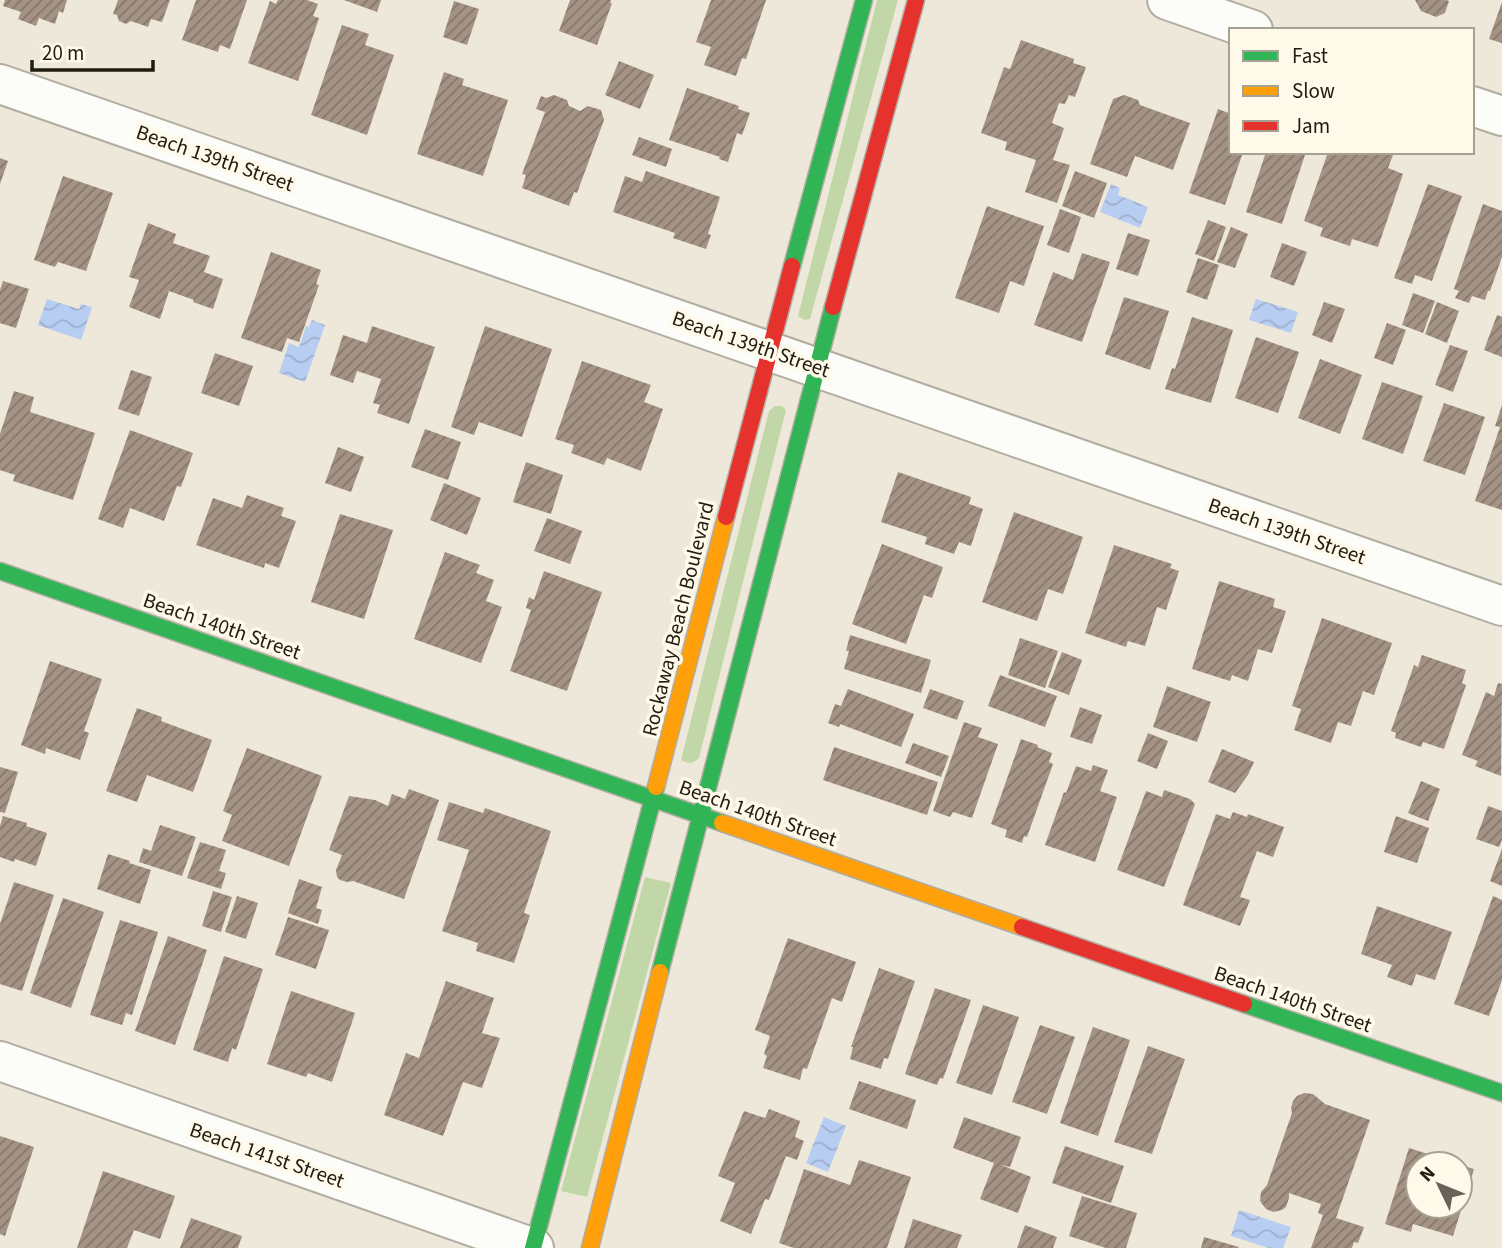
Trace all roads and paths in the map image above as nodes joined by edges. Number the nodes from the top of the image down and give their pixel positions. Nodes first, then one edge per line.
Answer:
1 (864, 0) edge
2 (916, 0) edge
3 (1167, 0) edge
4 (1247, 28) edge
5 (0, 84) edge
6 (1474, 107) edge
7 (1502, 116) edge
8 (770, 351) junction
9 (817, 367) junction
10 (0, 571) edge
11 (1502, 606) edge
12 (653, 799) junction
13 (700, 816) junction
14 (0, 1061) edge
15 (1502, 1093) edge
16 (533, 1248) edge
17 (590, 1248) edge

1 - 8 street, Rockaway Beach Boulevard
2 - 9 street
3 - 4 street
5 - 8 street, Beach 139th Street
6 - 7 street
8 - 9 street, Beach 139th Street
8 - 12 street, Rockaway Beach Boulevard
9 - 11 street, Beach 139th Street
9 - 13 street
10 - 12 street, Beach 140th Street
12 - 13 street, Beach 140th Street
12 - 16 street, Rockaway Beach Boulevard
13 - 15 street, Beach 140th Street
13 - 17 street
14 - 16 street, Beach 141st Street

